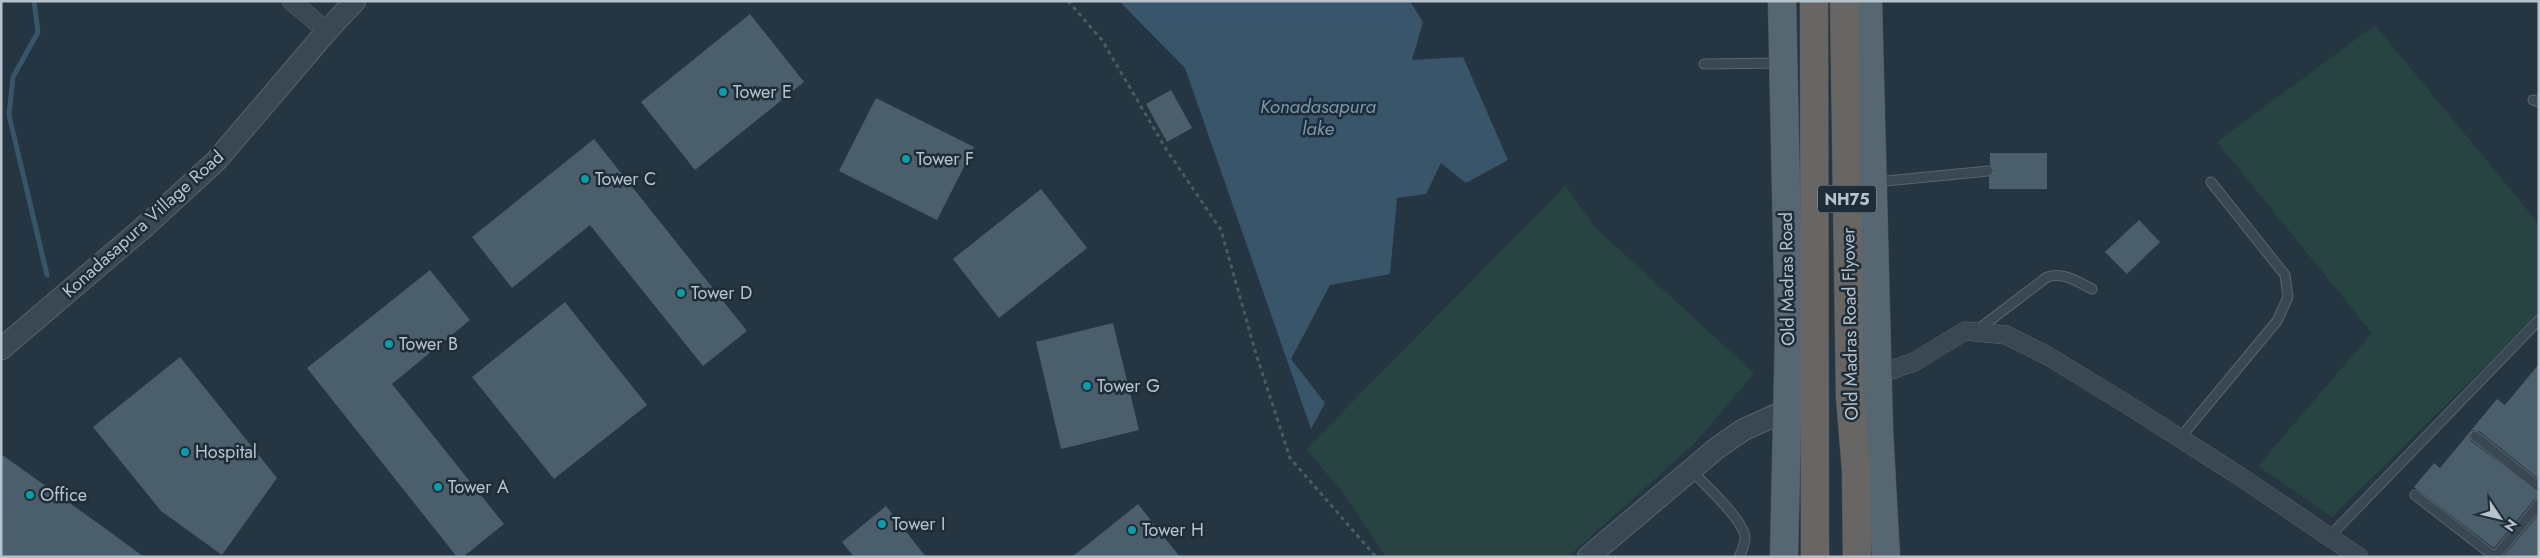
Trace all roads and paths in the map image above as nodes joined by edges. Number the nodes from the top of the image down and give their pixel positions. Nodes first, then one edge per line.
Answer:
1 (290, 1) edge
2 (356, 1) edge
3 (1068, 1) edge
4 (1782, 1) edge
5 (1814, 1) edge
6 (1844, 1) edge
7 (1868, 1) edge
8 (327, 30) junction
9 (1783, 63) junction
10 (1704, 64) dead end
11 (1988, 171) dead end
12 (1873, 182) junction
13 (2211, 182) dead end
14 (2092, 288) dead end
15 (2539, 320) edge
16 (1975, 332) junction
17 (1, 348) edge
18 (1878, 375) junction
19 (1787, 410) junction
20 (2475, 436) dead end
21 (2180, 438) junction
22 (1691, 470) junction
23 (2539, 487) edge
24 (2414, 495) dead end
25 (2539, 504) edge
26 (2329, 537) junction
27 (1889, 549) edge
28 (1376, 557) edge
29 (1588, 557) edge
30 (1739, 557) edge
31 (1784, 557) edge
32 (1816, 557) edge
33 (1857, 557) edge
34 (2359, 557) edge
35 (2495, 557) edge

1 - 8 street
2 - 8 street, Konadasapura Village Road
3 - 28 path
4 - 9 main road, Old Madras Road
5 - 32 highway, Old Madras Road Flyover / NH75
6 - 33 highway, Old Madras Road Flyover / NH75
7 - 12 main road
8 - 17 street, Konadasapura Village Road
9 - 10 lane
9 - 19 main road, Old Madras Road
11 - 12 lane
12 - 18 main road
13 - 21 lane
14 - 16 lane
15 - 26 lane
16 - 18 street
16 - 21 street
18 - 27 main road
19 - 22 street
19 - 31 main road, Old Madras Road
20 - 23 lane
21 - 26 street
22 - 29 street
22 - 30 lane
24 - 35 lane
25 - 35 lane
26 - 34 street

